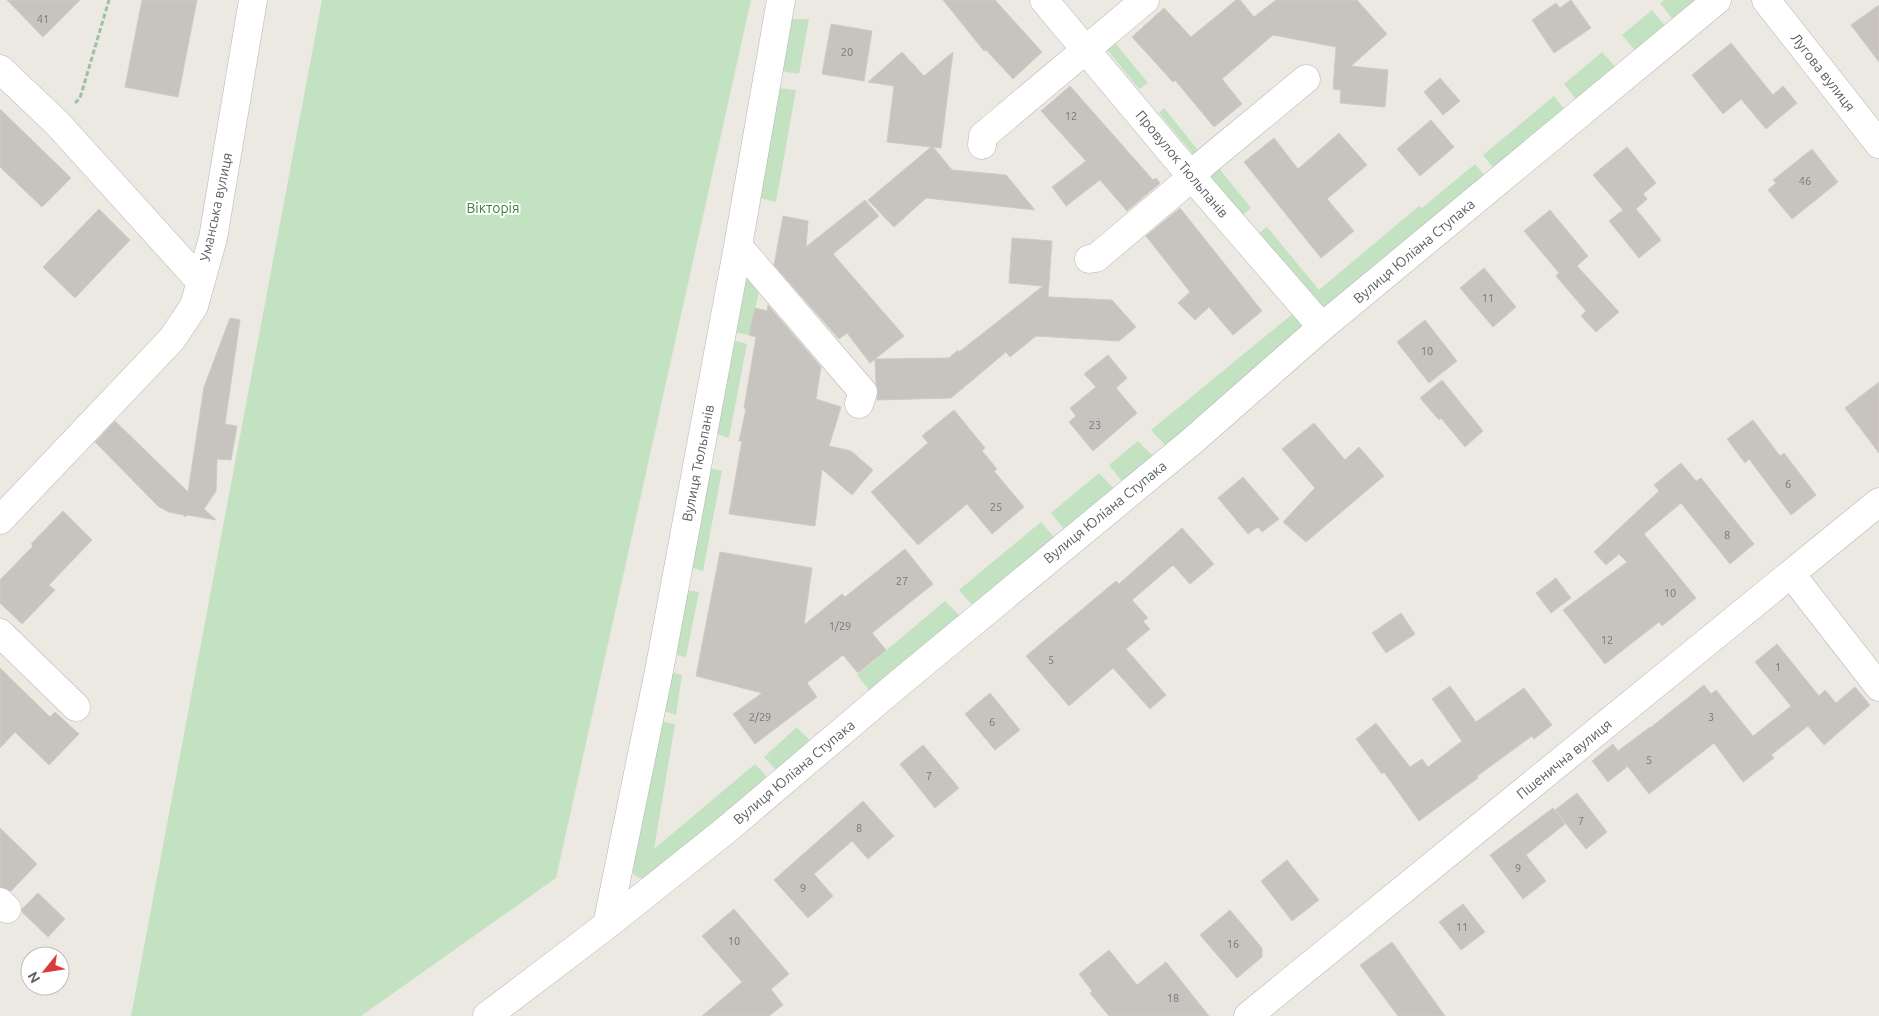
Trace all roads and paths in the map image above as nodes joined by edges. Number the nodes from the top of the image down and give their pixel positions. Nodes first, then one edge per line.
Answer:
1 (109, 0) edge
2 (253, 0) edge
3 (782, 0) edge
4 (1044, 0) edge
5 (1144, 0) edge
6 (1717, 0) edge
7 (1766, 0) edge
8 (1087, 49) junction
9 (0, 68) edge
10 (1306, 79) dead end
11 (57, 123) junction
12 (1879, 144) edge
13 (982, 145) dead end
14 (1192, 177) junction
15 (738, 246) junction
16 (1089, 259) dead end
17 (200, 281) junction
18 (1322, 327) junction
19 (859, 404) dead end
20 (1879, 502) edge
21 (0, 520) edge
22 (1791, 574) junction
23 (0, 633) edge
24 (1879, 687) edge
25 (76, 707) dead end
26 (607, 925) junction
27 (487, 1016) edge
28 (1248, 1016) edge

1 - 11 path
2 - 17 street, Уманська вулиця
3 - 15 street, Вулиця Тюльпанів
4 - 8 street, Провулок Тюльпанів
5 - 8 street
6 - 18 street, Вулиця Юліана Ступака
7 - 12 street, Лугова вулиця
8 - 13 street
8 - 14 street, Провулок Тюльпанів
9 - 11 street
10 - 14 street
11 - 17 street
14 - 16 street
14 - 18 street, Провулок Тюльпанів
15 - 19 street
15 - 26 street, Вулиця Тюльпанів
17 - 21 street, Уманська вулиця
18 - 26 street, Вулиця Юліана Ступака
20 - 22 street, Пшенична вулиця
22 - 24 street
22 - 28 street, Пшенична вулиця
23 - 25 street
26 - 27 street, Вулиця Юліана Ступака

